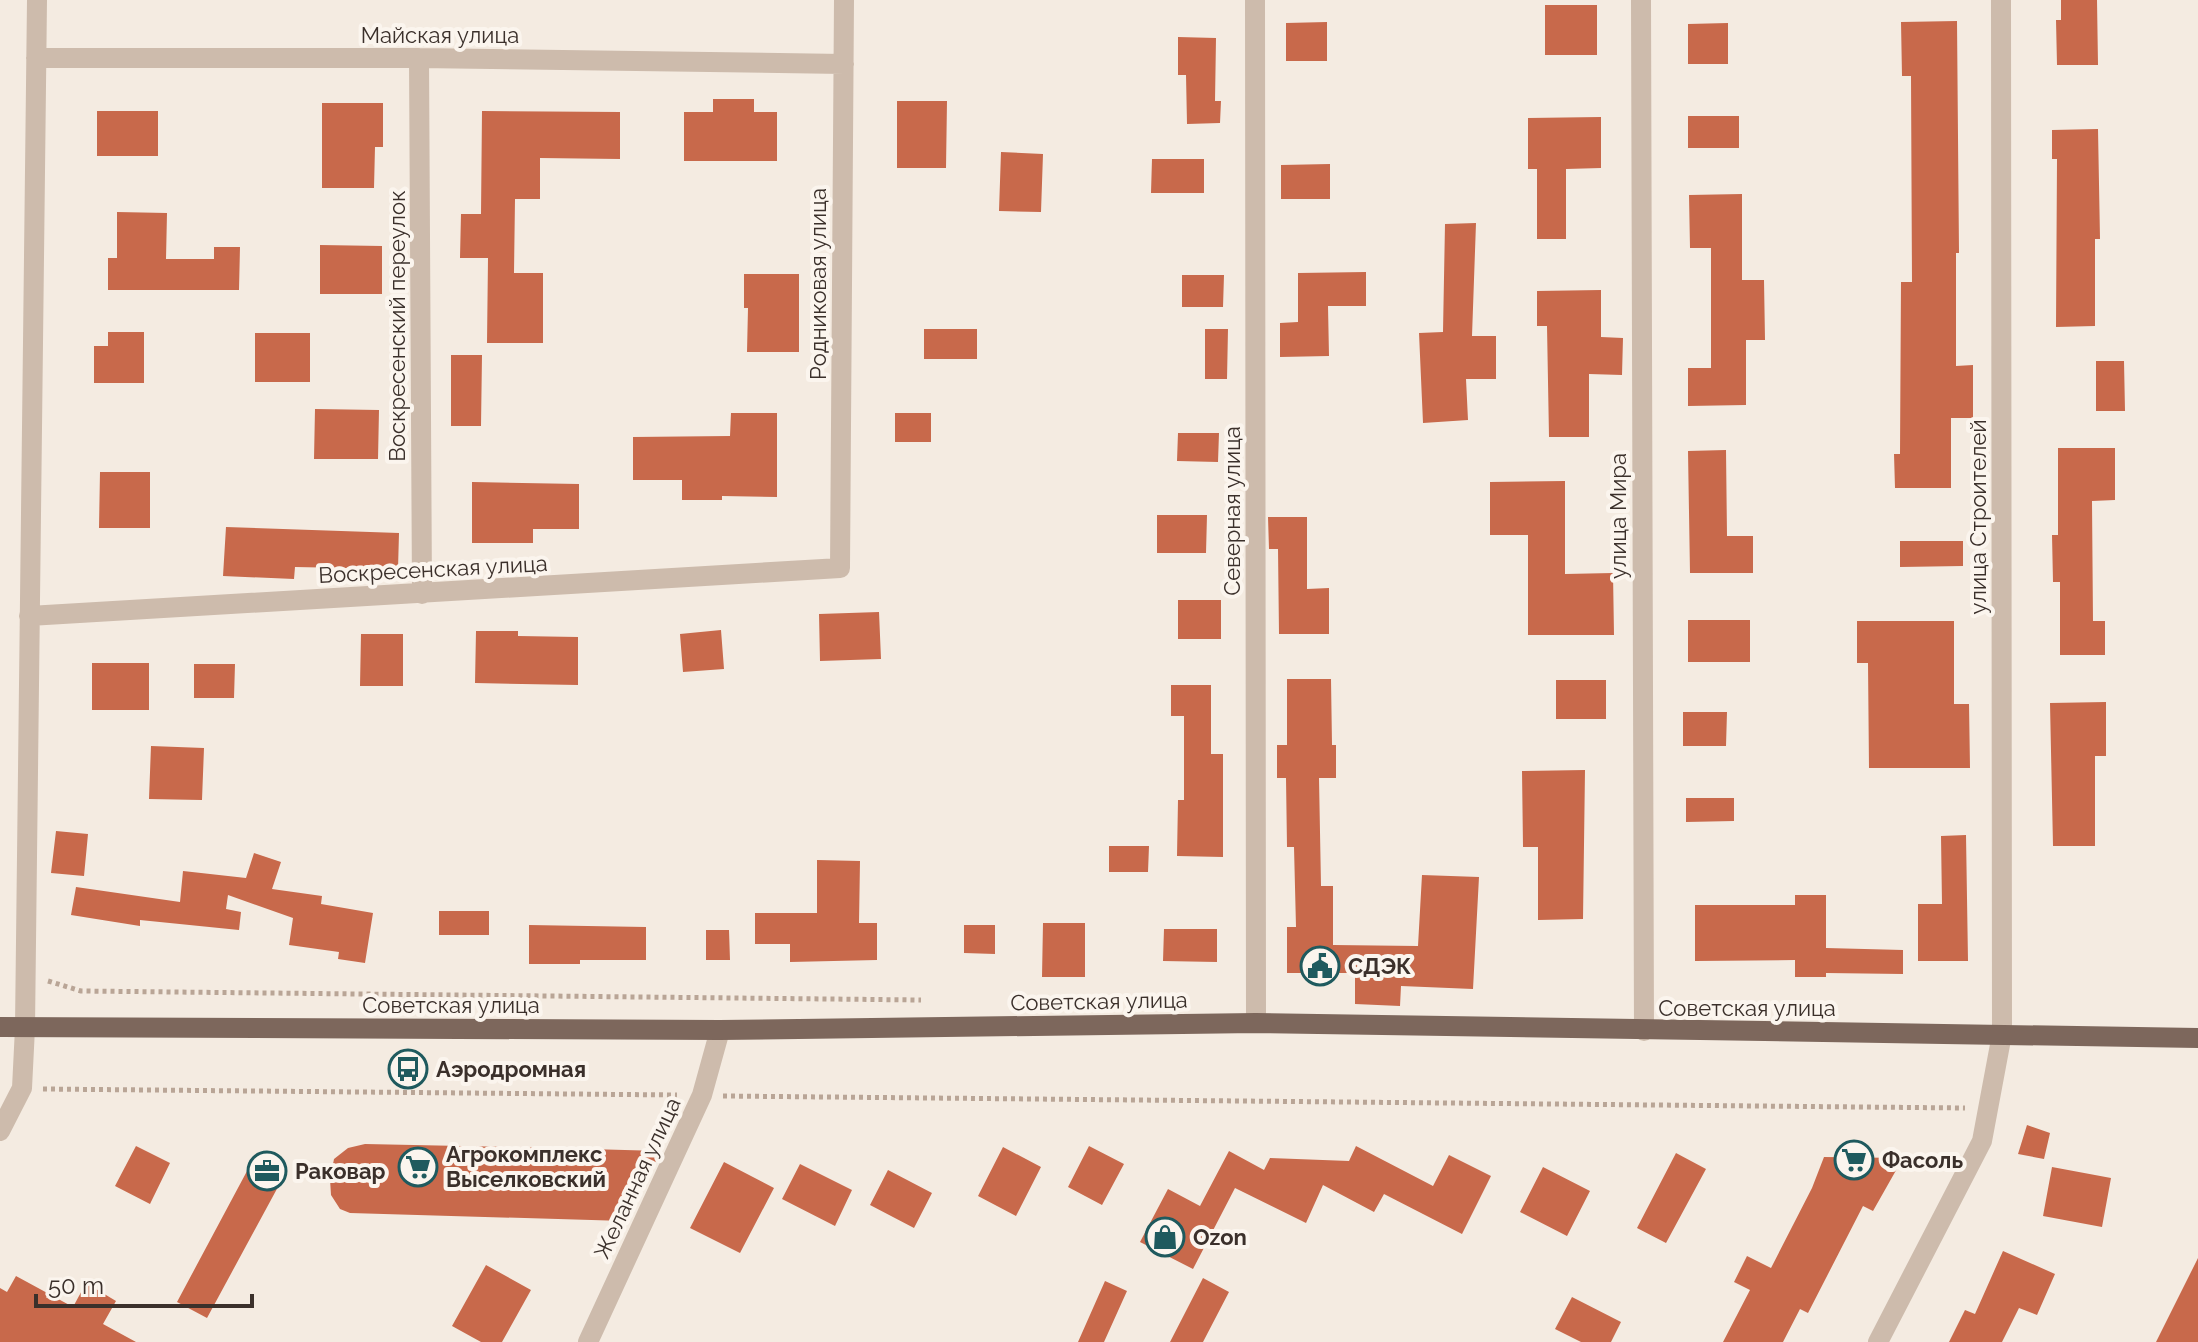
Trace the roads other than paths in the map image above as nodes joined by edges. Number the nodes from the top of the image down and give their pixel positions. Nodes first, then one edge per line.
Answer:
1 (37, 0) edge
2 (844, 0) edge
3 (1255, 0) edge
4 (1641, 0) edge
5 (2001, 0) edge
6 (36, 58) junction
7 (419, 58) junction
8 (844, 64) junction
9 (840, 568) joint
10 (422, 594) junction
11 (29, 616) junction
12 (1256, 1023) junction
13 (0, 1027) edge
14 (25, 1028) junction
15 (720, 1030) junction
16 (1644, 1031) junction
17 (2002, 1034) junction
18 (2198, 1038) edge
19 (0, 1131) edge
20 (588, 1342) edge
21 (1878, 1342) edge

1 - 6 street
2 - 8 street, Родниковая улица
3 - 12 street, Северная улица
4 - 16 street, улица Мира
5 - 17 street, улица Строителей
6 - 7 street, Майская улица
6 - 11 street
7 - 8 street, Майская улица
7 - 10 street, Воскресенский переулок
8 - 9 street, Родниковая улица
9 - 10 street, Воскресенская улица
10 - 11 street, Воскресенская улица
11 - 14 street
12 - 15 main road, Советская улица
12 - 16 main road, Советская улица
13 - 14 main road, Советская улица
14 - 15 main road, Советская улица
14 - 19 street
15 - 20 street, Желанная улица
16 - 17 main road, Советская улица
17 - 18 main road, Советская улица
17 - 21 street, улица Строителей

